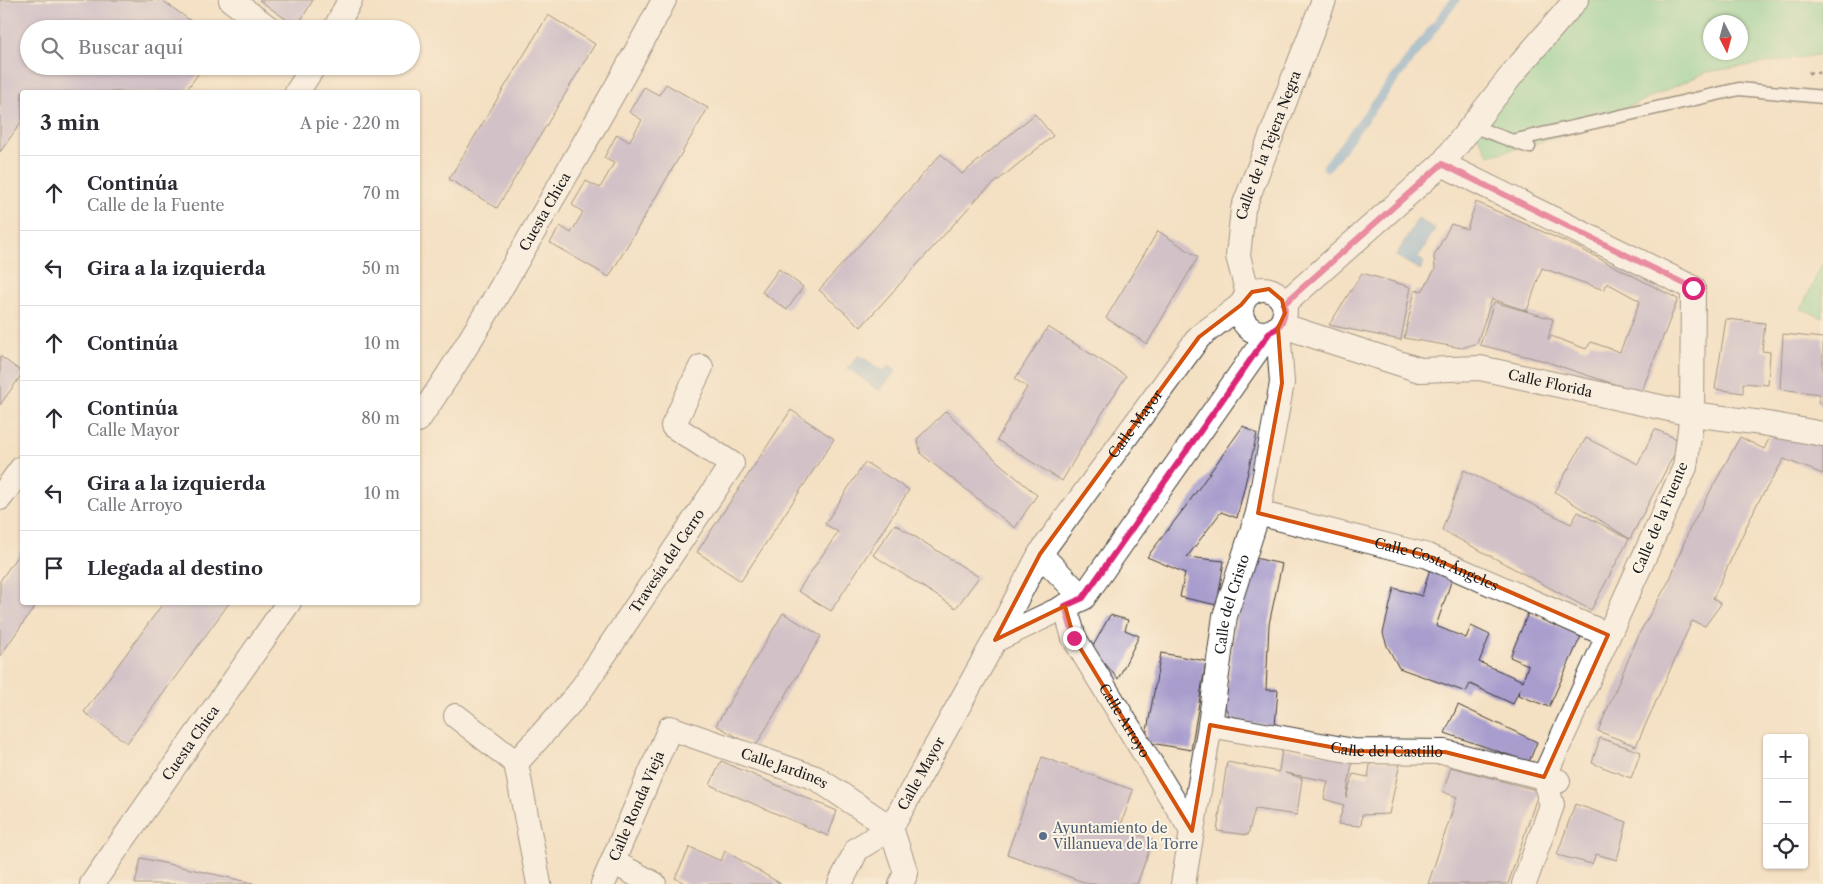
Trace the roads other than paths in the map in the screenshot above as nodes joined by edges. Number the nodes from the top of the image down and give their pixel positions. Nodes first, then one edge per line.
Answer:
1 (231, 0) edge
2 (350, 0) edge
3 (664, 0) edge
4 (1324, 0) edge
5 (1576, 0) edge
6 (258, 20) edge
7 (340, 20) edge
8 (308, 75) edge
9 (299, 90) edge
10 (1823, 97) edge
11 (1472, 126) junction
12 (1512, 141) junction
13 (1529, 147) dead end
14 (1442, 164) junction
15 (1245, 300) junction
16 (1278, 322) junction
17 (701, 367) dead end
18 (1692, 414) junction
19 (420, 417) edge
20 (1823, 434) edge
21 (20, 471) edge
22 (0, 498) edge
23 (1258, 513) junction
24 (1040, 554) junction
25 (1074, 602) junction
26 (288, 605) edge
27 (1608, 635) junction
28 (995, 640) junction
29 (456, 716) dead end
30 (1210, 726) junction
31 (670, 728) joint
32 (516, 763) junction
33 (1553, 779) junction
34 (891, 828) junction
35 (1192, 831) junction
36 (612, 862) junction
37 (92, 884) edge
38 (540, 884) edge
39 (603, 884) edge
40 (654, 884) edge
41 (840, 884) edge
42 (901, 884) edge
43 (1183, 884) edge
44 (1524, 884) edge

1 - 6 street
2 - 7 street
3 - 19 street, Cuesta Chica
4 - 15 street, Calle de la Tejera Negra
5 - 11 street
8 - 9 street
10 - 12 lane
11 - 12 lane
11 - 14 street
12 - 13 lane
14 - 16 street
14 - 18 street, Calle de la Fuente
15 - 16 street
15 - 16 street
15 - 24 street, Calle Mayor
16 - 18 street, Calle Florida
16 - 23 street, Calle del Cristo
16 - 25 street
17 - 32 street, Travesía del Cerro
18 - 20 street, Calle Florida
18 - 27 street, Calle de la Fuente
21 - 22 street
23 - 27 street, Calle Costa Ángeles
23 - 30 street, Calle del Cristo
24 - 25 street
24 - 28 street, Calle Mayor
25 - 28 street
25 - 35 street, Calle Arroyo
26 - 37 street, Cuesta Chica
27 - 33 street, Calle de la Fuente
28 - 34 street, Calle Mayor
29 - 32 street
30 - 33 street, Calle del Castillo
30 - 35 street, Calle del Cristo
31 - 34 street, Calle Jardines
31 - 36 street, Calle Ronda Vieja
32 - 38 street
33 - 44 street
34 - 41 street, Calle Mayor
34 - 42 street
35 - 43 street, Calle del Cristo
36 - 39 street, Calle Ronda Vieja
36 - 40 street

